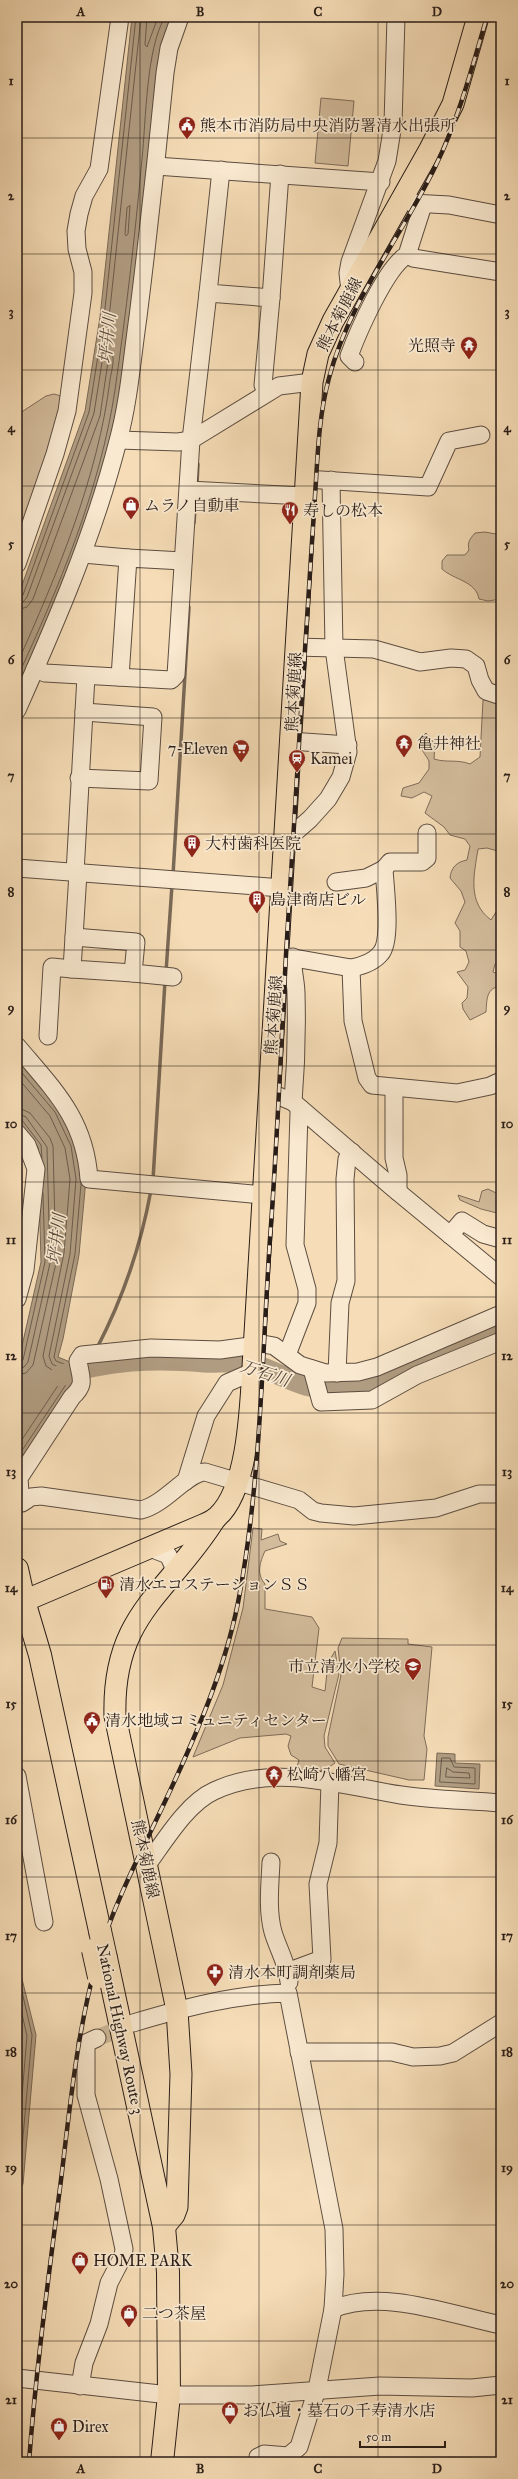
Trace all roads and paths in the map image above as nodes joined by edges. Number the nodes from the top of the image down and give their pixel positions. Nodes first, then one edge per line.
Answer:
1 (120, 17) edge
2 (180, 17) edge
3 (396, 17) edge
4 (478, 17) edge
5 (156, 166) junction
6 (220, 170) junction
7 (280, 174) junction
8 (381, 182) junction
9 (402, 200) junction
10 (423, 205) junction
11 (501, 215) edge
12 (407, 255) junction
13 (501, 272) edge
14 (350, 291) junction
15 (208, 293) junction
16 (271, 298) junction
17 (355, 362) dead end
18 (312, 382) junction
19 (266, 392) junction
20 (481, 435) dead end
21 (119, 440) junction
22 (191, 440) junction
23 (331, 480) junction
24 (305, 488) junction
25 (189, 490) junction
26 (83, 554) junction
27 (128, 558) junction
28 (183, 561) junction
29 (17, 564) edge
30 (295, 647) junction
31 (334, 648) junction
32 (35, 669) junction
33 (86, 676) junction
34 (120, 677) junction
35 (501, 696) edge
36 (17, 710) edge
37 (84, 712) junction
38 (290, 741) junction
39 (348, 745) junction
40 (79, 778) junction
41 (427, 833) dead end
42 (285, 834) junction
43 (17, 868) edge
44 (384, 869) junction
45 (77, 873) junction
46 (336, 882) dead end
47 (282, 888) junction
48 (74, 937) junction
49 (285, 956) junction
50 (72, 968) junction
51 (351, 968) junction
52 (133, 973) junction
53 (173, 977) dead end
54 (48, 1036) dead end
55 (17, 1046) edge
56 (501, 1081) edge
57 (394, 1088) junction
58 (268, 1092) junction
59 (297, 1106) junction
60 (17, 1133) edge
61 (352, 1152) junction
62 (398, 1192) junction
63 (263, 1195) junction
64 (450, 1235) junction
65 (501, 1239) edge
66 (501, 1277) edge
67 (17, 1299) edge
68 (501, 1314) edge
69 (501, 1341) edge
70 (254, 1347) junction
71 (287, 1355) junction
72 (252, 1372) junction
73 (313, 1373) junction
74 (337, 1373) junction
75 (186, 1481) junction
76 (237, 1482) junction
77 (501, 1494) edge
78 (217, 1517) junction
79 (150, 1548) junction
80 (17, 1569) edge
81 (173, 1573) junction
82 (20, 1601) edge
83 (17, 1776) edge
84 (330, 1782) junction
85 (501, 1803) edge
86 (271, 1862) dead end
87 (147, 1864) junction
88 (44, 1922) dead end
89 (100, 1954) junction
90 (287, 1972) junction
91 (288, 1993) junction
92 (177, 2010) junction
93 (133, 2023) tunnel mouth
94 (501, 2023) edge
95 (97, 2038) tunnel mouth
96 (299, 2052) junction
97 (164, 2227) junction
98 (333, 2310) junction
99 (501, 2325) edge
100 (17, 2378) edge
101 (501, 2385) edge
102 (80, 2386) junction
103 (317, 2389) junction
104 (161, 2395) junction
105 (147, 2462) edge
106 (162, 2462) edge
107 (258, 2462) edge

1 - 29 street
2 - 5 street
3 - 8 street
4 - 9 main road, 熊本菊鹿線
5 - 6 street
5 - 21 street
6 - 7 street
6 - 15 street
7 - 8 street
7 - 16 street
8 - 14 street
9 - 10 street
9 - 14 main road, 熊本菊鹿線
10 - 11 street
10 - 12 street
12 - 13 street
12 - 17 street
14 - 18 main road, 熊本菊鹿線
15 - 16 street
15 - 22 street
16 - 19 street
18 - 19 street
18 - 24 main road, 熊本菊鹿線
19 - 22 street
20 - 23 street
21 - 22 street
21 - 26 street
22 - 25 street
23 - 24 street
23 - 31 street
24 - 25 street
24 - 30 main road, 熊本菊鹿線
25 - 28 street
26 - 27 street
26 - 32 street
27 - 28 street
27 - 34 street
28 - 34 street
30 - 31 street
30 - 38 main road, 熊本菊鹿線
31 - 35 street
31 - 39 street
32 - 33 street
32 - 36 street
33 - 34 street
33 - 37 street
37 - 40 street
37 - 40 street
38 - 39 street
38 - 42 main road, 熊本菊鹿線
39 - 42 street
40 - 45 street
41 - 44 street
42 - 47 main road, 熊本菊鹿線
43 - 45 street
44 - 46 street
44 - 51 street
45 - 47 street
45 - 48 street
47 - 49 main road, 熊本菊鹿線
48 - 50 street
48 - 52 street
49 - 51 street
49 - 58 main road, 熊本菊鹿線
49 - 59 street
50 - 52 street
50 - 54 street
51 - 57 street
52 - 53 street
55 - 63 street
56 - 57 street
57 - 62 street
58 - 59 street
58 - 63 main road, 熊本菊鹿線
59 - 61 street
59 - 71 street
60 - 67 street
61 - 62 street
61 - 74 street
62 - 64 street
63 - 70 main road, 熊本菊鹿線
64 - 65 street
64 - 66 street
68 - 74 street
69 - 73 street
70 - 71 street
70 - 72 main road, 熊本菊鹿線
70 - 75 street
71 - 73 street
72 - 75 street
72 - 76 main road, 熊本菊鹿線
73 - 74 street
75 - 76 street
76 - 77 street
76 - 78 main road, 熊本菊鹿線
78 - 79 main road
78 - 81 main road, 熊本菊鹿線
79 - 81 street
79 - 82 main road
80 - 82 highway, National Highway Route 3
81 - 87 main road, 熊本菊鹿線
82 - 89 highway, National Highway Route 3
83 - 88 street
84 - 85 street
84 - 87 street
84 - 90 street
86 - 90 street
87 - 92 main road, 熊本菊鹿線
89 - 97 highway, National Highway Route 3
89 - 104 highway, National Highway Route 3
90 - 91 street
91 - 92 street
91 - 96 street
92 - 93 street
92 - 97 main road, 熊本菊鹿線
94 - 96 street
95 - 102 street
96 - 98 street
97 - 104 highway, National Highway Route 3
98 - 99 street
98 - 103 street
100 - 102 street
101 - 103 street
102 - 104 street
103 - 104 street
103 - 107 street
104 - 105 highway, National Highway Route 3
104 - 106 highway, National Highway Route 3

